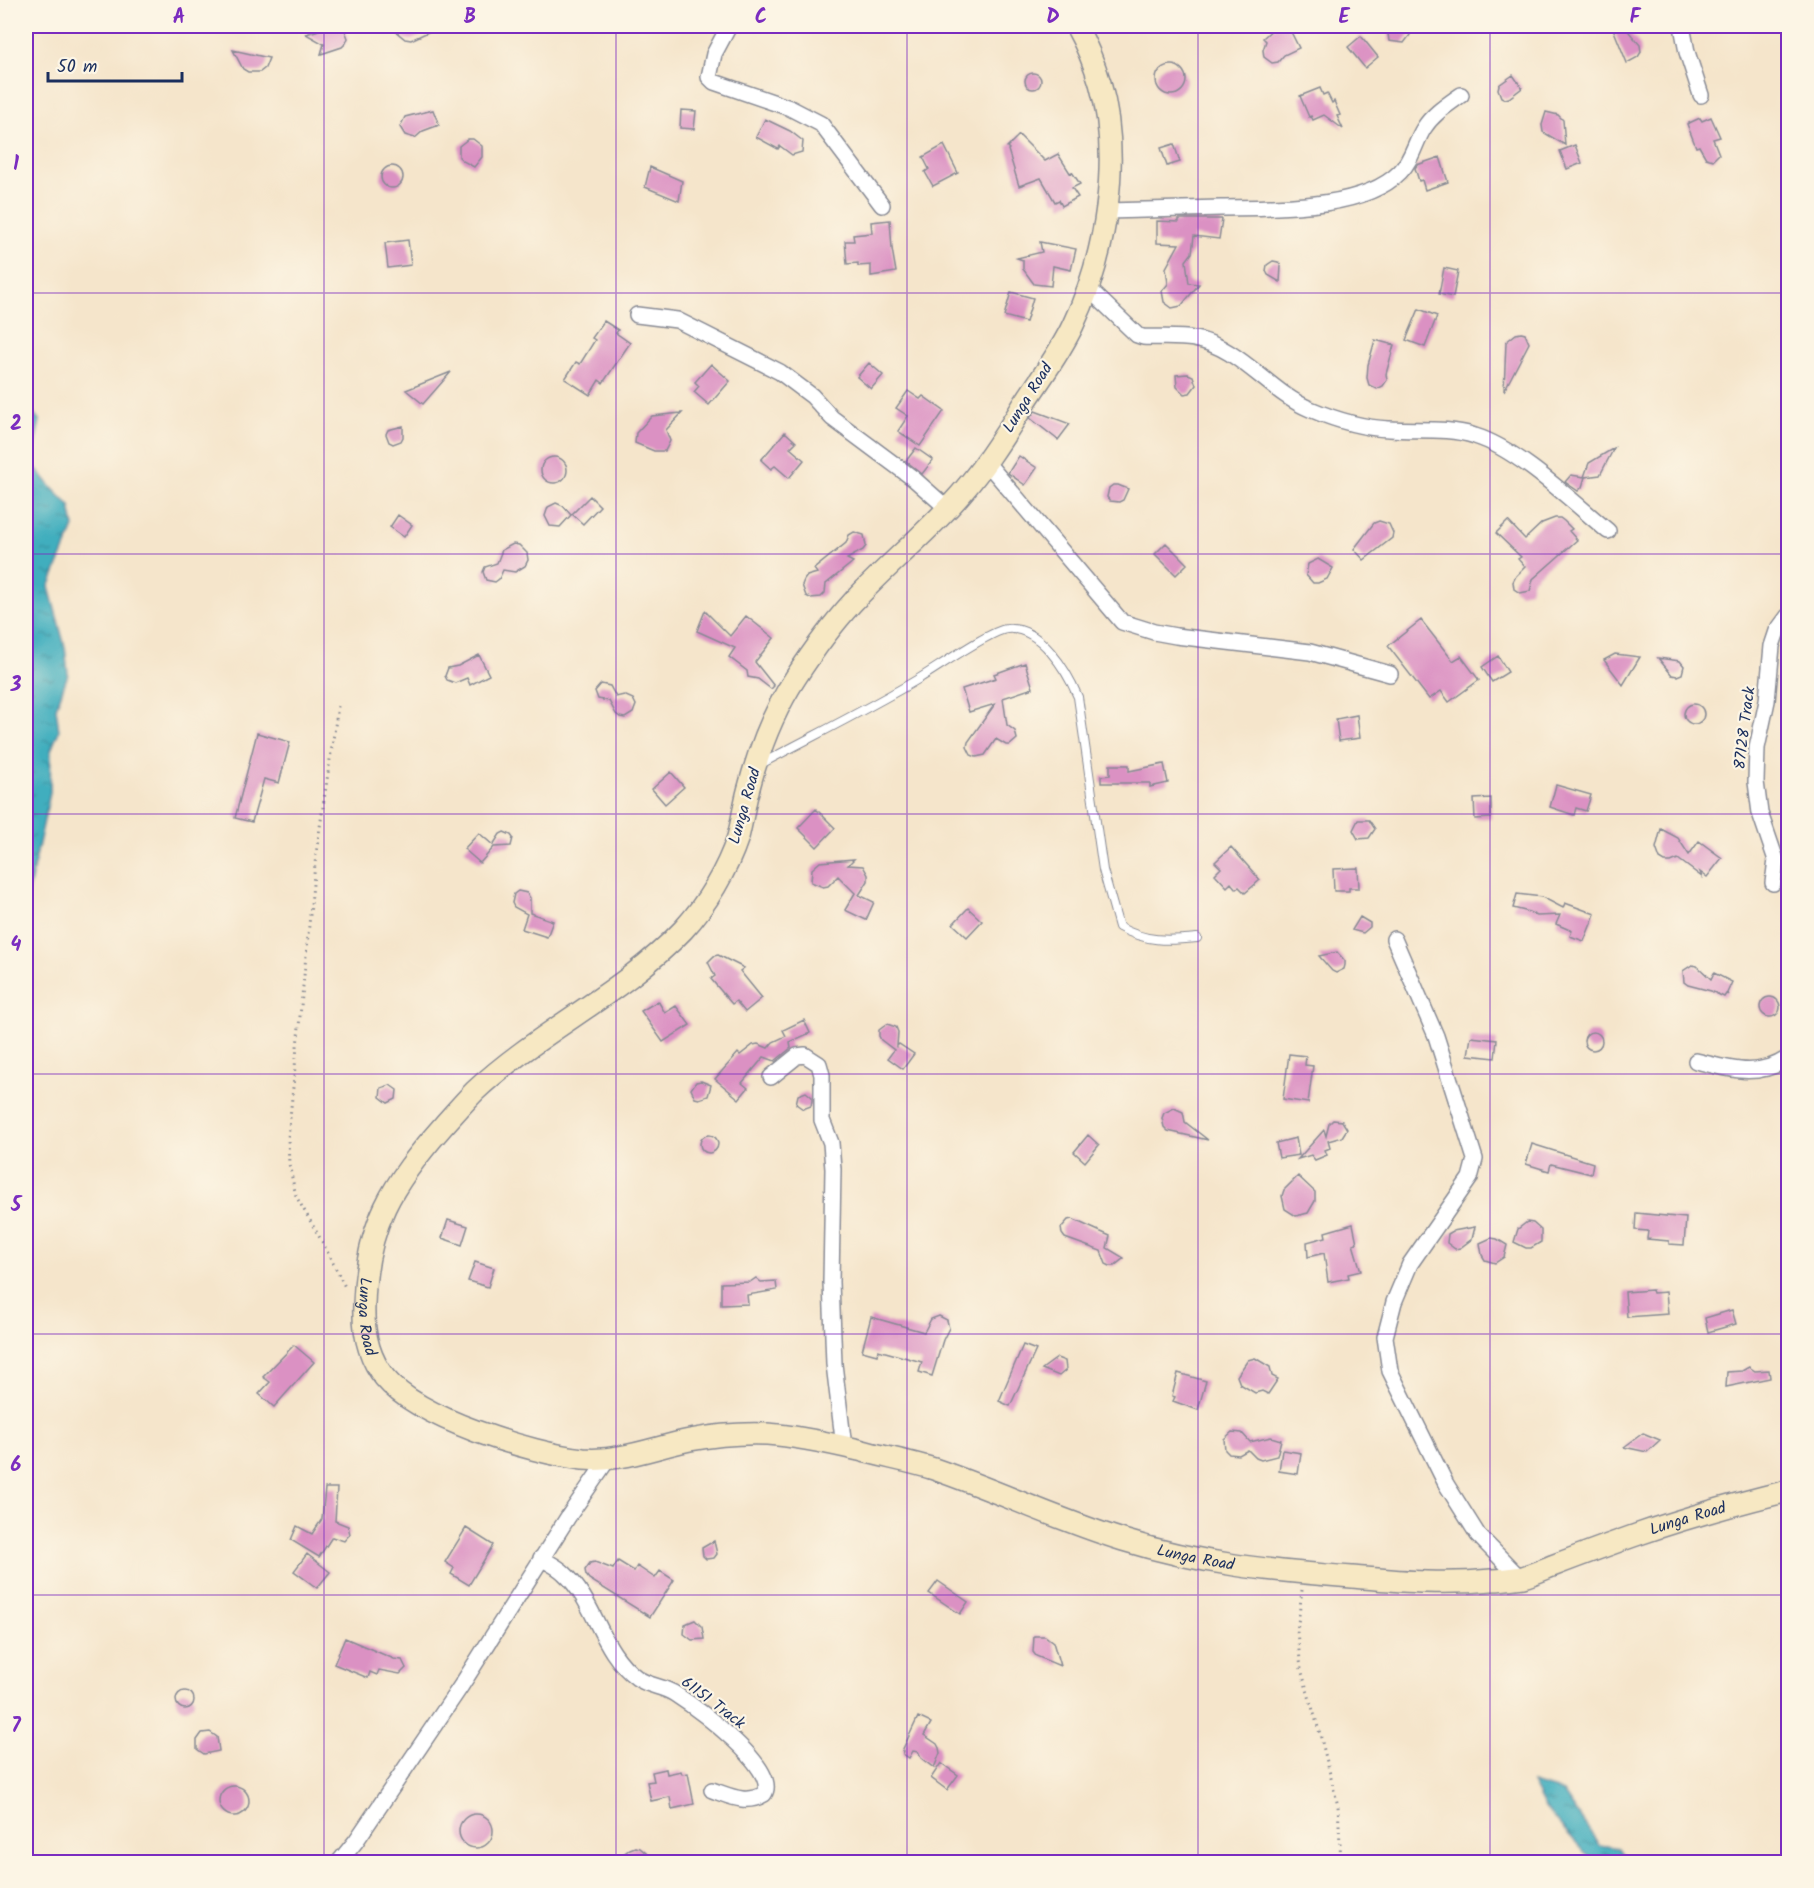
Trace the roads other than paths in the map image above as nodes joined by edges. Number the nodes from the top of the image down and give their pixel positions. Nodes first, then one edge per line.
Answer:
1 (729, 26) edge
2 (1076, 26) edge
3 (1682, 26) edge
4 (1461, 95) dead end
5 (1701, 95) dead end
6 (882, 206) dead end
7 (1107, 211) junction
8 (1087, 287) junction
9 (637, 315) dead end
10 (987, 463) junction
11 (948, 509) junction
12 (1608, 531) dead end
13 (1788, 616) edge
14 (1390, 675) dead end
15 (756, 767) junction
16 (1773, 883) dead end
17 (1197, 938) dead end
18 (1394, 939) dead end
19 (1788, 1058) edge
20 (1696, 1061) dead end
21 (771, 1077) dead end
22 (844, 1447) junction
23 (608, 1459) junction
24 (1788, 1491) edge
25 (541, 1558) junction
26 (1520, 1578) junction
27 (712, 1790) dead end
28 (339, 1863) edge

1 - 6 street
2 - 7 street, Lunga Road
3 - 5 street
4 - 7 street
7 - 8 street, Lunga Road
8 - 10 street, Lunga Road
8 - 12 street
9 - 11 street
10 - 11 street, Lunga Road
10 - 14 street
11 - 15 street, Lunga Road
13 - 16 street, 87128 Track
15 - 17 lane
15 - 23 street, Lunga Road
18 - 26 street
19 - 20 street
21 - 22 street
22 - 23 street, Lunga Road
22 - 26 street, Lunga Road
23 - 25 street
24 - 26 street, Lunga Road
25 - 27 street, 61151 Track
25 - 28 street

